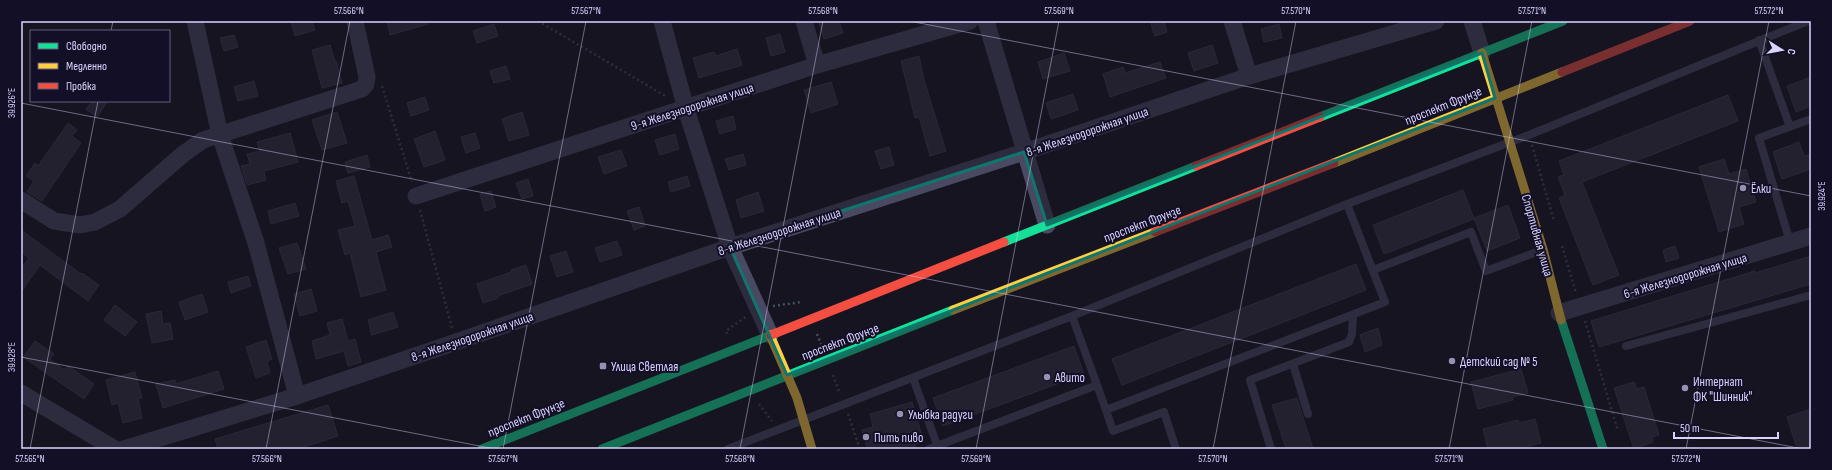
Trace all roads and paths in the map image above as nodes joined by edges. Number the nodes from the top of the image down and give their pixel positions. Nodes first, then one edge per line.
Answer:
1 (195, 21) edge
2 (355, 21) edge
3 (538, 21) edge
4 (662, 21) edge
5 (804, 21) edge
6 (970, 21) edge
7 (986, 21) edge
8 (1232, 21) edge
9 (1436, 21) edge
10 (1472, 21) edge
11 (1563, 21) edge
12 (1690, 21) edge
13 (1808, 21) edge
14 (1759, 40) junction
15 (1482, 53) junction
16 (817, 65) junction
17 (1249, 76) junction
18 (1495, 98) junction
19 (686, 109) junction
20 (1811, 119) edge
21 (1790, 127) junction
22 (220, 135) junction
23 (1510, 142) junction
24 (1024, 152) junction
25 (416, 196) dead end
26 (21, 200) edge
27 (1347, 204) junction
28 (1046, 225) junction
29 (1811, 236) edge
30 (1790, 242) junction
31 (730, 247) junction
32 (1543, 249) junction
33 (1373, 270) junction
34 (1811, 295) edge
35 (1559, 313) junction
36 (1353, 315) junction
37 (1072, 316) junction
38 (770, 335) junction
39 (1626, 346) dead end
40 (1293, 364) junction
41 (787, 375) junction
42 (913, 378) junction
43 (1097, 385) junction
44 (21, 393) edge
45 (297, 396) junction
46 (1106, 410) junction
47 (1308, 414) dead end
48 (804, 420) junction
49 (937, 445) junction
50 (115, 449) edge
51 (124, 449) edge
52 (482, 449) edge
53 (602, 449) edge
54 (728, 449) edge
55 (812, 449) edge
56 (929, 449) edge
57 (1176, 449) edge
58 (1271, 449) edge
59 (1603, 449) edge

1 - 22 street
2 - 22 street
3 - 19 path
4 - 19 street
5 - 16 street
6 - 16 street, 9-я Железнодорожная улица
7 - 24 street
8 - 17 street
9 - 17 street, 8-я Железнодорожная улица
10 - 15 street, Спортивная улица
11 - 15 main road, проспект Фрунзе
12 - 18 main road, проспект Фрунзе
13 - 14 lane
14 - 21 lane
14 - 23 lane
15 - 18 main road, Спортивная улица
15 - 28 main road, проспект Фрунзе
16 - 19 street, 9-я Железнодорожная улица
17 - 24 street, 8-я Железнодорожная улица
18 - 23 main road, Спортивная улица
18 - 41 main road, проспект Фрунзе
19 - 25 street, 9-я Железнодорожная улица
19 - 31 street
20 - 21 lane
21 - 30 lane
22 - 26 street
22 - 45 street
23 - 27 lane
23 - 32 main road, Спортивная улица
24 - 28 street
24 - 31 street, 8-я Железнодорожная улица
27 - 33 lane
27 - 37 lane
28 - 38 main road, проспект Фрунзе
29 - 30 street, 6-я Железнодорожная улица
30 - 35 street, 6-я Железнодорожная улица
31 - 38 street
31 - 45 street, 8-я Железнодорожная улица
32 - 33 lane
32 - 35 main road, Спортивная улица
33 - 36 lane
34 - 39 lane
35 - 59 main road, Спортивная улица
36 - 40 lane
36 - 46 lane
37 - 42 lane
37 - 43 lane
38 - 41 main road
38 - 52 main road, проспект Фрунзе
40 - 47 lane
40 - 58 lane
41 - 48 main road
41 - 53 main road, проспект Фрунзе
42 - 48 lane
42 - 49 lane
43 - 46 lane
43 - 49 lane
44 - 50 street
45 - 51 street, 8-я Железнодорожная улица
46 - 57 lane
48 - 54 lane
48 - 55 main road
49 - 56 lane

